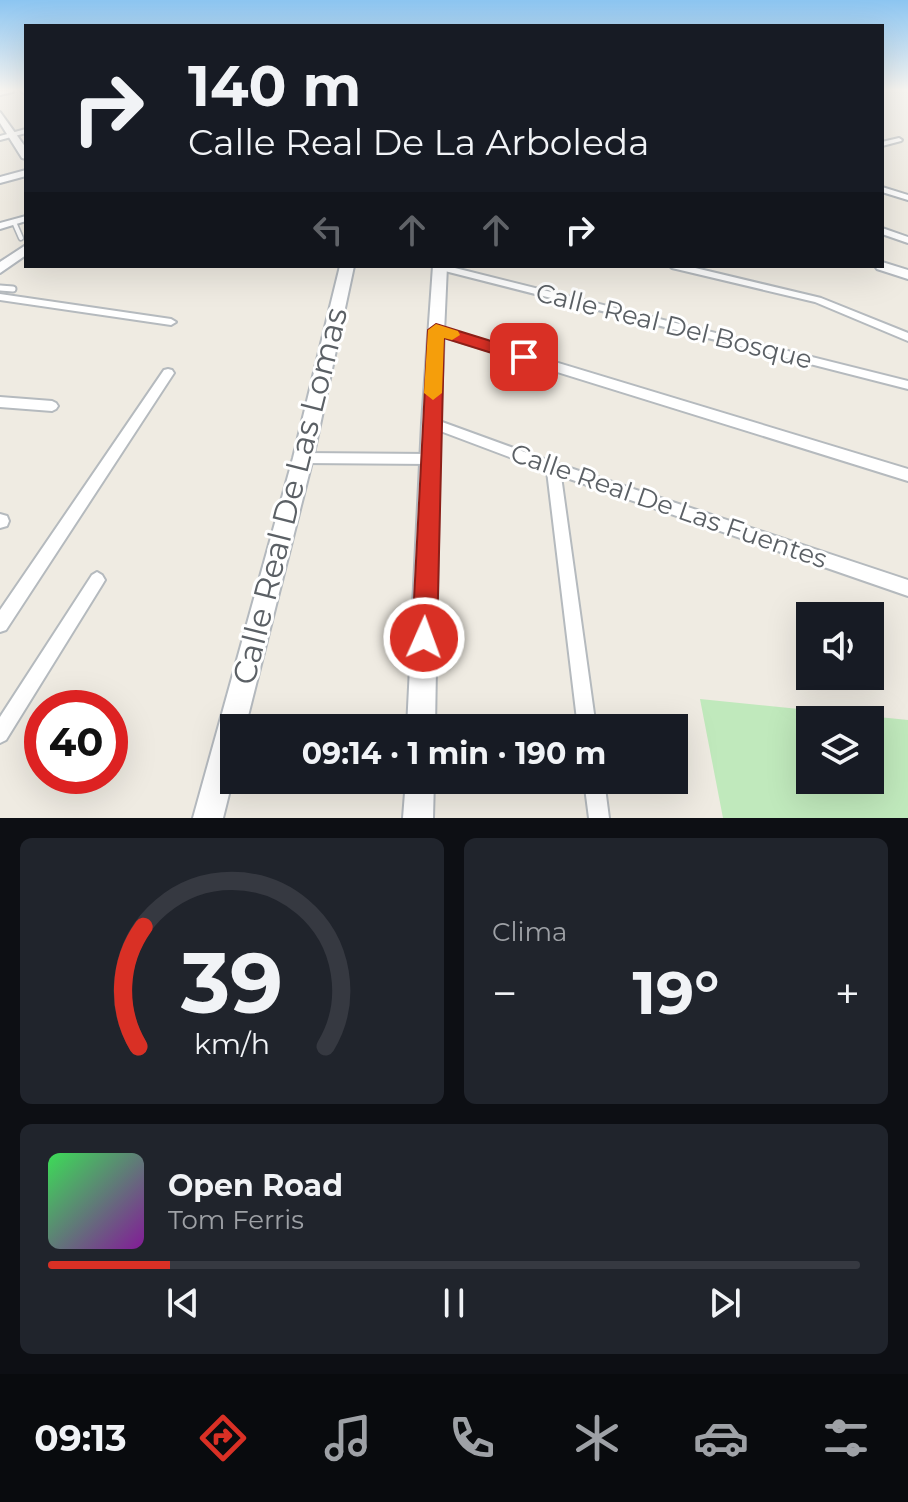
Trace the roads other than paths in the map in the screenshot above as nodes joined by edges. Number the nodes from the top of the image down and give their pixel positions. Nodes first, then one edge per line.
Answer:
1 (8, 128) edge
2 (24, 131) edge
3 (12, 134) junction
4 (0, 138) edge
5 (899, 140) dead end
6 (884, 144) edge
7 (24, 153) edge
8 (24, 165) edge
9 (0, 171) edge
10 (24, 174) edge
11 (0, 180) edge
12 (908, 187) edge
13 (884, 191) edge
14 (908, 198) edge
15 (24, 219) edge
16 (14, 222) junction
17 (0, 226) edge
18 (884, 232) edge
19 (908, 240) edge
20 (23, 243) edge
21 (884, 267) edge
22 (347, 268) edge
23 (440, 268) edge
24 (448, 268) edge
25 (683, 268) edge
26 (1, 269) edge
27 (908, 275) edge
28 (0, 288) edge
29 (13, 289) dead end
30 (0, 297) edge
31 (171, 322) dead end
32 (436, 330) junction
33 (908, 337) edge
34 (168, 373) dead end
35 (908, 385) edge
36 (0, 402) edge
37 (52, 406) dead end
38 (431, 423) junction
39 (303, 458) junction
40 (430, 459) junction
41 (553, 468) junction
42 (908, 475) edge
43 (97, 580) dead end
44 (908, 588) edge
45 (0, 624) edge
46 (421, 714) edge
47 (585, 714) edge
48 (0, 734) edge
49 (419, 794) edge
50 (596, 794) edge
51 (208, 818) edge
52 (418, 818) edge
53 (599, 818) edge

1 - 3 street
2 - 3 street
3 - 4 street
3 - 7 street
5 - 6 street
8 - 9 street
10 - 11 street
12 - 13 street
13 - 14 street
15 - 16 street
16 - 17 street
16 - 20 lane
18 - 19 street
20 - 26 street
21 - 27 street
22 - 39 street, Calle Real De Las Lomas
23 - 32 street
24 - 35 street, Calle Real Del Bosque
25 - 33 street
28 - 29 lane
30 - 31 street
32 - 38 street
32 - 42 street
34 - 45 street
36 - 37 street
38 - 40 street
38 - 41 street, Calle Real De Las Fuentes
39 - 40 street
39 - 51 street, Calle Real De Las Lomas
40 - 46 street
41 - 44 street, Calle Real De Las Fuentes
41 - 47 street
43 - 48 street
49 - 52 street
50 - 53 street

